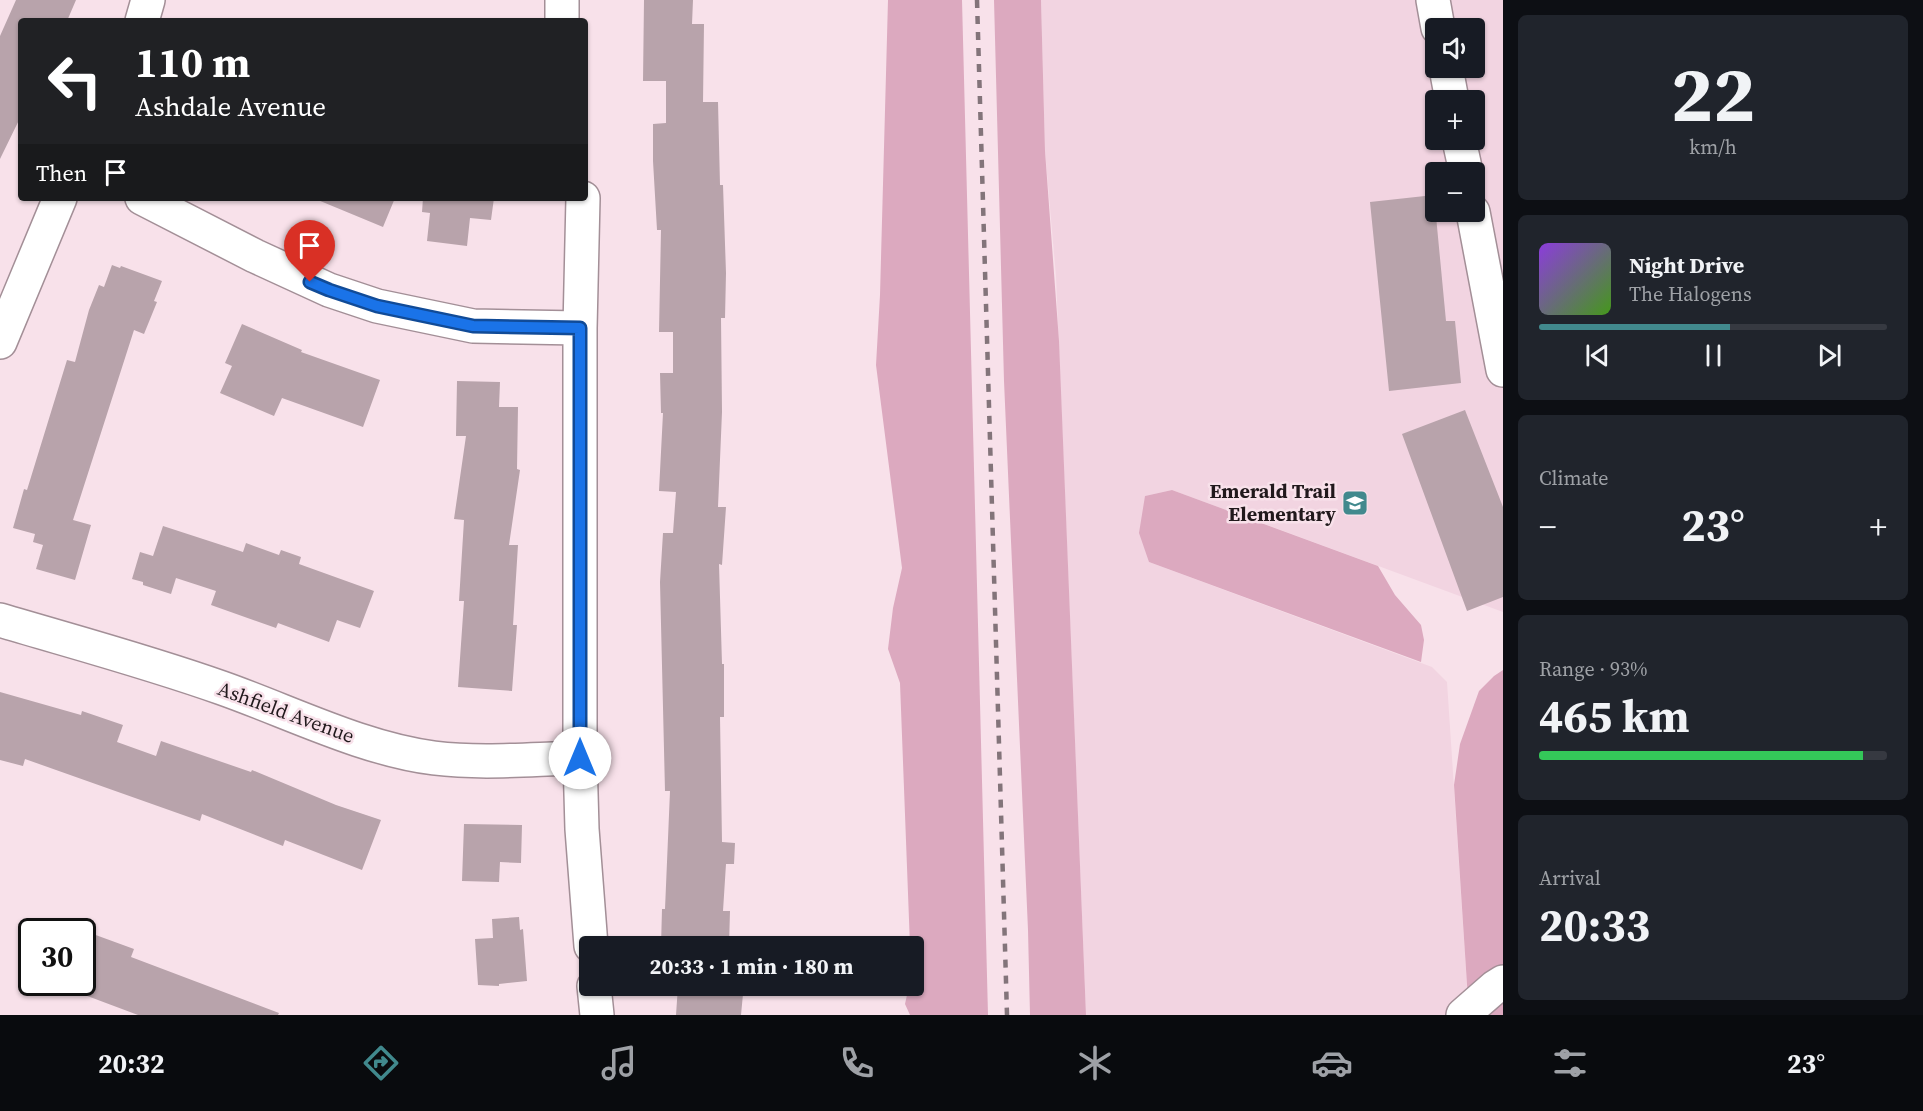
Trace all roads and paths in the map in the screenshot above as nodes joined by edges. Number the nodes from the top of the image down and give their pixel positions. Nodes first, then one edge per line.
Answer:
1 (148, 0) edge
2 (561, 0) edge
3 (1433, 0) edge
4 (143, 18) edge
5 (562, 18) edge
6 (1436, 18) edge
7 (59, 201) edge
8 (148, 201) edge
9 (583, 201) edge
10 (1475, 222) edge
11 (580, 328) junction
12 (0, 342) edge
13 (1503, 370) edge
14 (0, 620) edge
15 (580, 758) junction
16 (590, 936) edge
17 (1503, 982) edge
18 (595, 996) edge
19 (597, 1015) edge
20 (1463, 1015) edge

1 - 4 street
2 - 5 street
3 - 6 street
7 - 12 street
8 - 11 street
9 - 11 street
10 - 13 street
11 - 15 street
14 - 15 street, Ashfield Avenue
15 - 16 street
17 - 20 street
18 - 19 street

